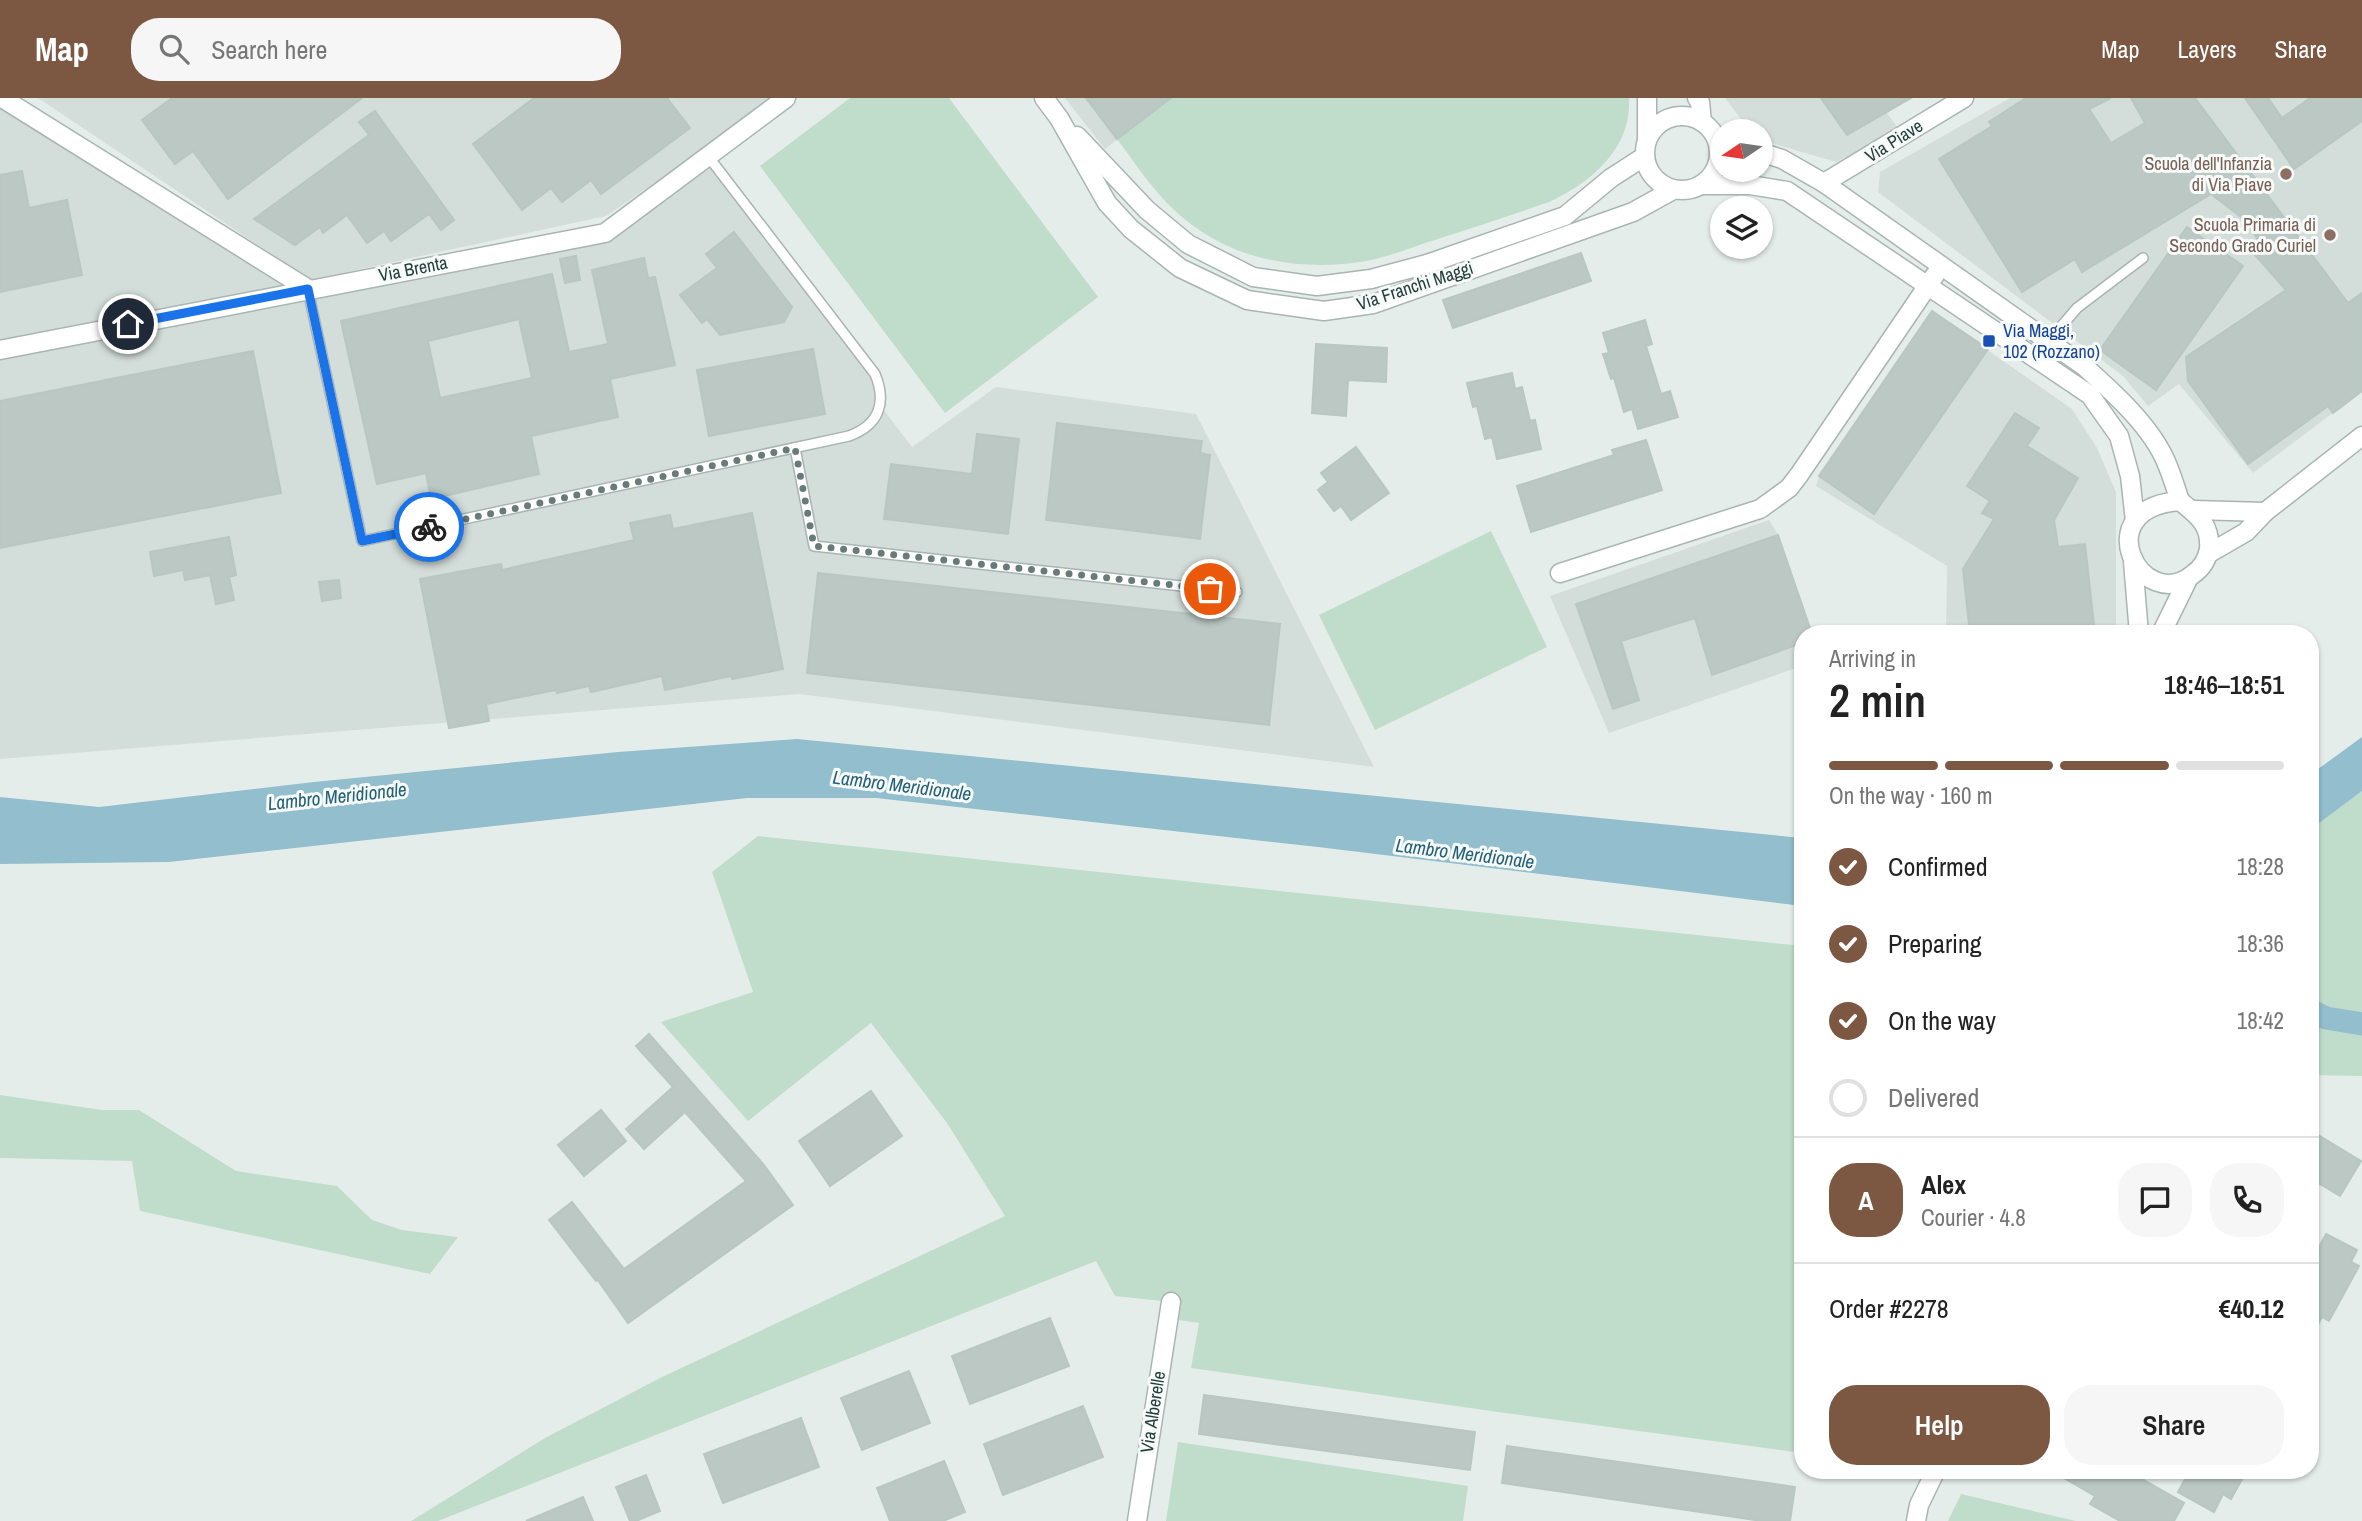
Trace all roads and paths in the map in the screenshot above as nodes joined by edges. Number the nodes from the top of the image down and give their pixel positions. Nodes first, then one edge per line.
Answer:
1 (2, 98) edge
2 (786, 98) edge
3 (1044, 98) edge
4 (1647, 98) edge
5 (1697, 98) edge
6 (1964, 98) edge
7 (1059, 118) junction
8 (1702, 122) junction
9 (1710, 130) edge
10 (1646, 148) junction
11 (708, 156) junction
12 (1773, 156) edge
13 (1710, 178) edge
14 (1824, 183) junction
15 (1703, 185) junction
16 (1671, 191) junction
17 (2143, 258) dead end
18 (1941, 266) junction
19 (1929, 285) junction
20 (308, 289) junction
21 (2048, 340) junction
22 (0, 350) edge
23 (2035, 357) junction
24 (2362, 436) edge
25 (795, 448) junction
26 (2187, 506) junction
27 (2265, 512) junction
28 (2135, 520) junction
29 (2208, 554) junction
30 (2133, 562) junction
31 (1560, 573) dead end
32 (2188, 579) junction
33 (1237, 592) dead end
34 (2138, 625) edge
35 (2165, 625) edge
36 (1171, 1302) dead end
37 (1932, 1479) edge
38 (1137, 1521) edge
39 (1916, 1521) edge

1 - 20 street
2 - 11 street, Via Brenta
3 - 7 street, Via Franchi Maggi
4 - 10 street
5 - 8 street
6 - 14 street, Via Piave
7 - 10 street, Via Franchi Maggi
7 - 16 street, Via Franchi Maggi
8 - 9 street
8 - 10 street
10 - 16 street
11 - 20 street, Via Brenta
11 - 25 lane
12 - 14 street
13 - 15 street
14 - 18 street
15 - 16 street
15 - 19 street
17 - 21 lane
18 - 19 street
18 - 21 street
19 - 23 street
19 - 31 street
20 - 22 street, Via Brenta
20 - 25 lane
21 - 23 lane
21 - 26 street
23 - 28 street
24 - 27 street
25 - 33 lane
26 - 27 street
26 - 28 street
26 - 29 street
27 - 29 street
28 - 30 street
29 - 32 street
30 - 32 street
30 - 34 street
32 - 35 street
36 - 38 street, Via Alberelle
37 - 39 street

